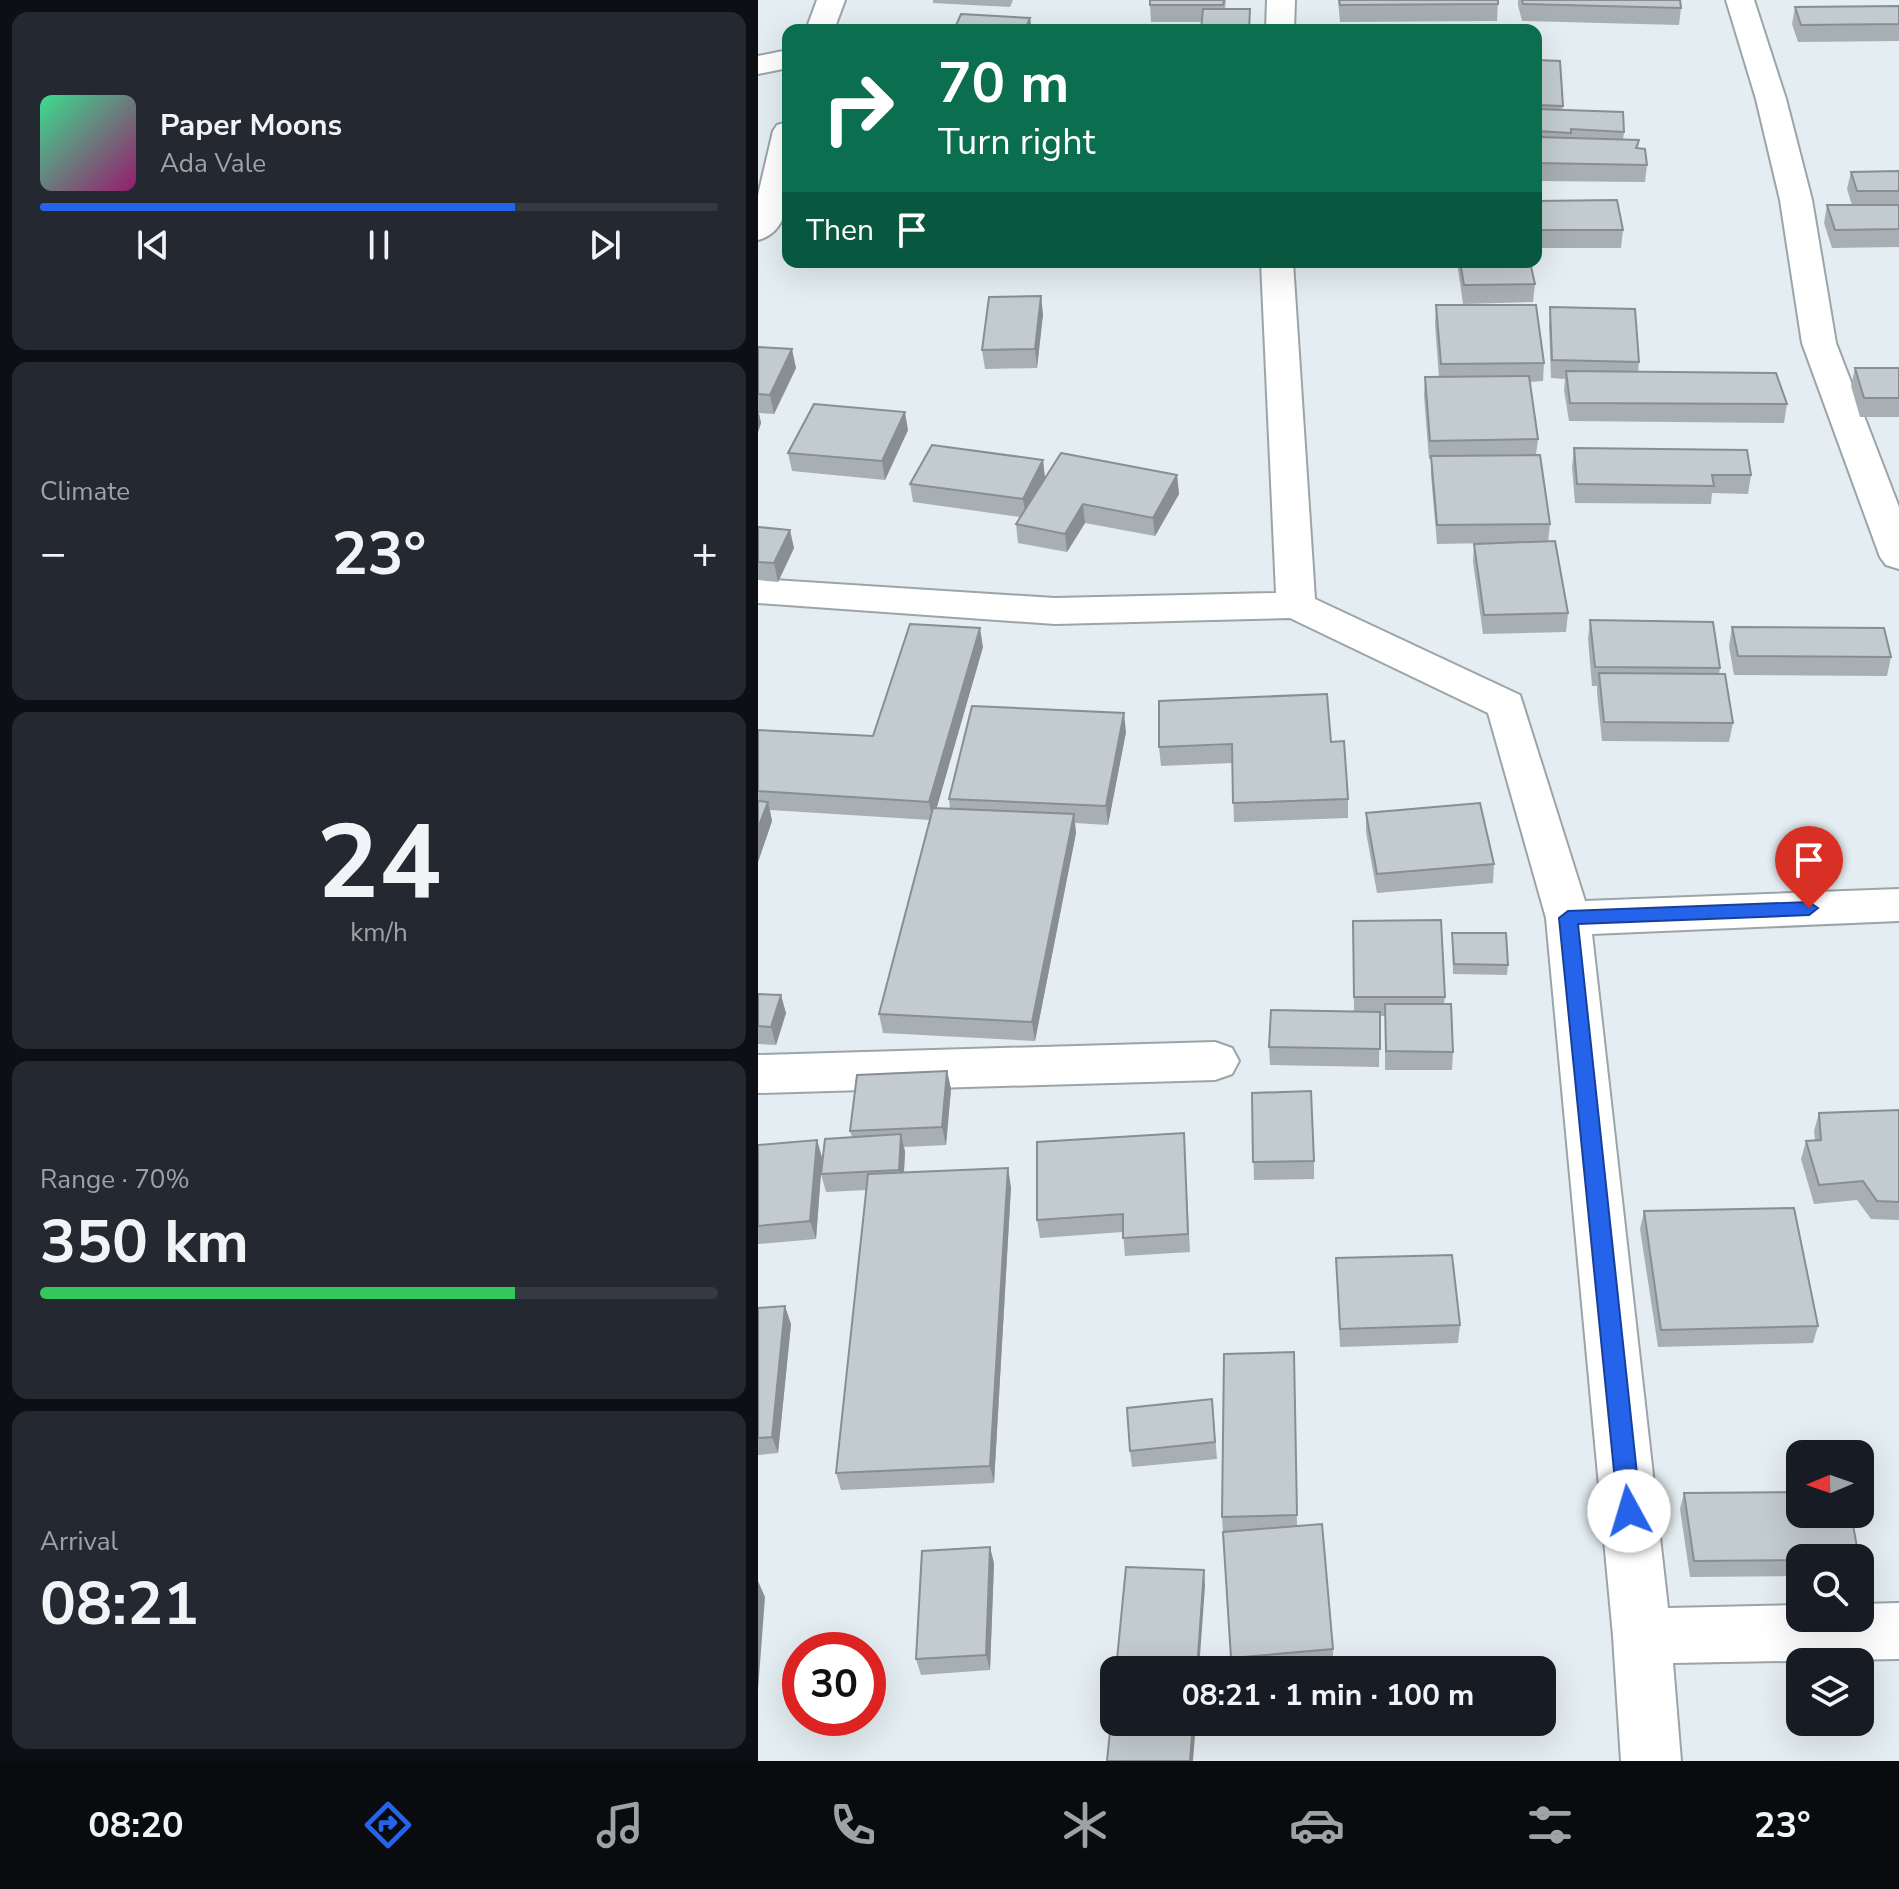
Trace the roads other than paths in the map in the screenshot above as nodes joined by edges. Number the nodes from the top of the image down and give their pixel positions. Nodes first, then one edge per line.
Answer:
1 (831, 0) edge
2 (1281, 0) edge
3 (1740, 0) edge
4 (822, 24) edge
5 (1280, 24) edge
6 (782, 60) edge
7 (758, 65) edge
8 (782, 158) edge
9 (758, 230) edge
10 (1277, 268) edge
11 (1899, 557) edge
12 (758, 591) edge
13 (1296, 605) junction
14 (1899, 905) edge
15 (1568, 918) junction
16 (1215, 1061) dead end
17 (758, 1074) edge
18 (1899, 1631) edge
19 (1642, 1636) junction
20 (1651, 1761) edge

1 - 4 street
2 - 5 street
3 - 11 street
6 - 7 street
8 - 9 street
10 - 13 street
12 - 13 street
13 - 15 street
14 - 15 street
15 - 19 street
16 - 17 street
18 - 19 street
19 - 20 street

